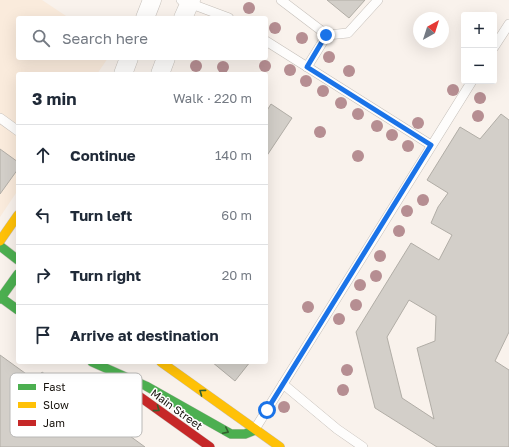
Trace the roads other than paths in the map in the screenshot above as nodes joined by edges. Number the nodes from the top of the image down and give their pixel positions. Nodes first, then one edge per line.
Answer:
1 (152, 0) edge
2 (281, 0) edge
3 (378, 0) edge
4 (186, 6) edge
5 (146, 16) edge
6 (222, 16) edge
7 (509, 24) edge
8 (326, 35) junction
9 (268, 42) edge
10 (497, 42) edge
11 (128, 60) edge
12 (165, 60) edge
13 (307, 67) junction
14 (124, 72) edge
15 (161, 72) edge
16 (470, 84) edge
17 (0, 118) edge
18 (16, 130) edge
19 (431, 145) junction
20 (16, 218) edge
21 (0, 240) edge
22 (0, 246) edge
23 (16, 258) edge
24 (16, 277) edge
25 (0, 298) edge
26 (16, 309) edge
27 (94, 364) edge
28 (97, 364) edge
29 (164, 364) edge
30 (106, 373) edge
31 (122, 373) edge
32 (142, 383) edge
33 (283, 384) junction
34 (142, 398) edge
35 (255, 430) junction
36 (210, 447) edge
37 (280, 447) edge
38 (363, 447) edge

1 - 5 street
2 - 8 lane
3 - 8 lane
4 - 6 lane
7 - 10 lane
8 - 13 lane
9 - 13 lane
11 - 14 street
12 - 15 street
13 - 19 lane
16 - 19 lane
17 - 18 lane
19 - 33 lane
20 - 21 main road
22 - 23 main road
24 - 25 main road
25 - 26 main road
27 -> 30 main road, Main Street
28 -> 31 main road
35 -> 29 main road
32 -> 35 main road
33 - 35 lane
33 - 38 lane
34 -> 36 main road, Main Street
35 - 37 main road

